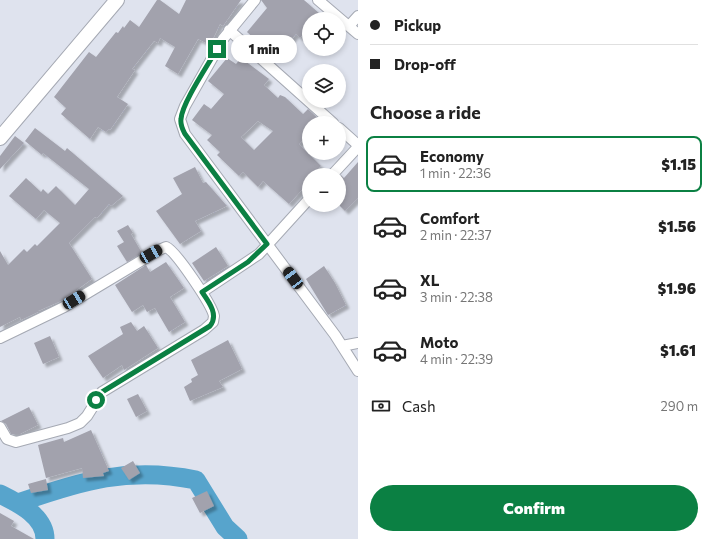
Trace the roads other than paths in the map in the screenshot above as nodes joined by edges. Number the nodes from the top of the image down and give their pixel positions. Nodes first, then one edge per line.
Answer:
1 (117, 0) edge
2 (255, 0) edge
3 (318, 0) edge
4 (358, 16) edge
5 (349, 26) junction
6 (229, 30) junction
7 (358, 34) edge
8 (325, 116) edge
9 (346, 135) edge
10 (0, 138) edge
11 (358, 146) edge
12 (338, 168) edge
13 (302, 207) edge
14 (267, 244) junction
15 (202, 292) junction
16 (0, 338) edge
17 (358, 343) edge
18 (342, 346) junction
19 (358, 371) edge
20 (0, 427) edge

1 - 10 main road
2 - 6 street
3 - 5 street
4 - 5 street
5 - 7 street
6 - 8 street
6 - 14 street
9 - 11 street
11 - 12 street
13 - 14 street
14 - 15 street
14 - 18 street
15 - 16 street
15 - 20 street
17 - 18 street
18 - 19 street

